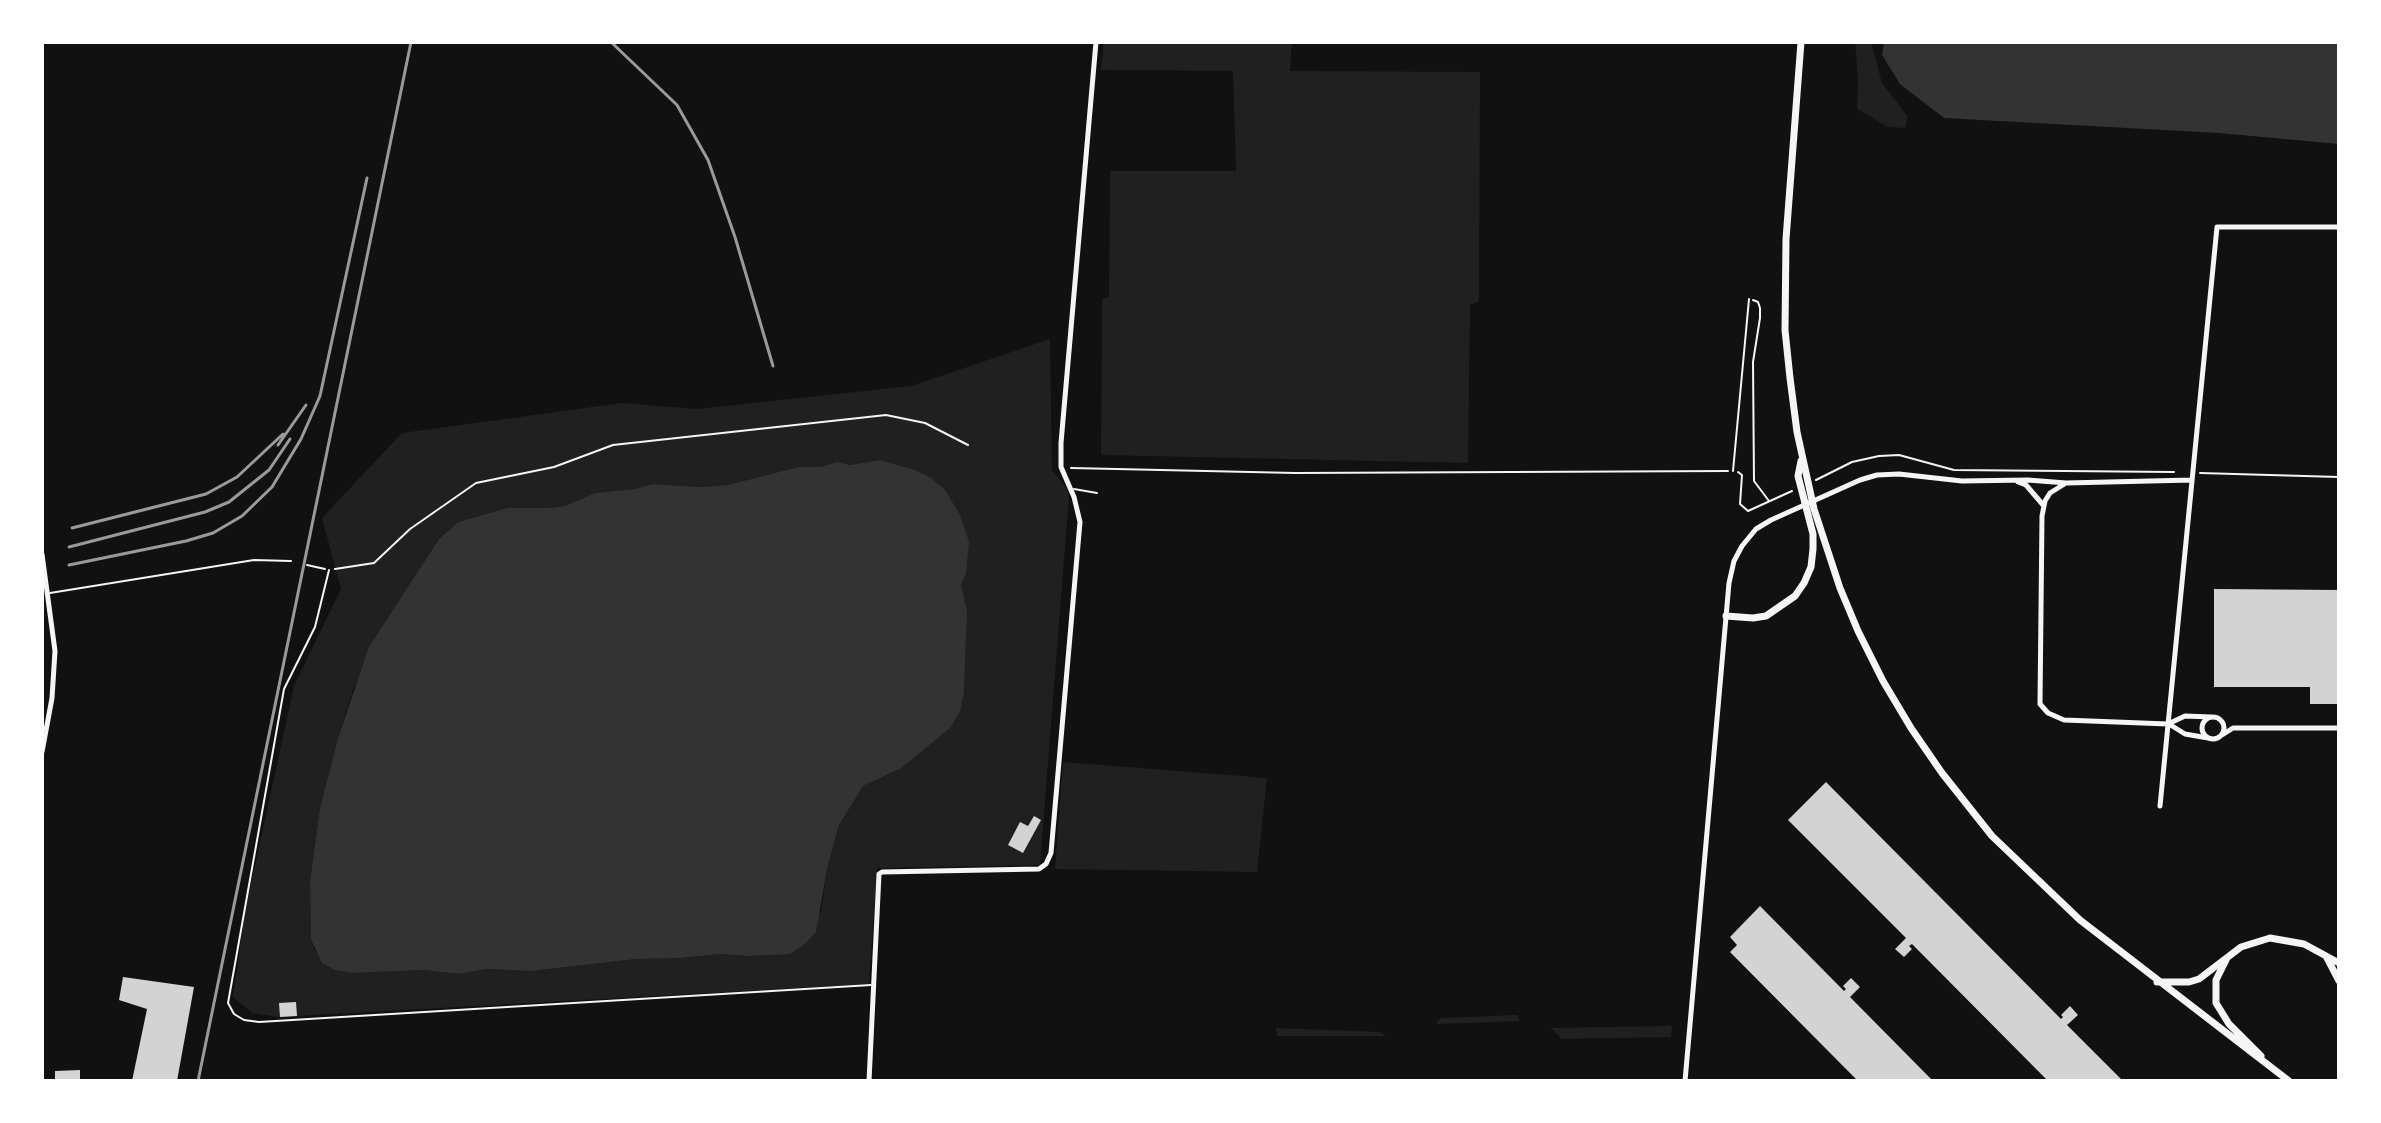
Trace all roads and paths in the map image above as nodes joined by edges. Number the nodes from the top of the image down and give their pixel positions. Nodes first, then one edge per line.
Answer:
1 (1096, 42) edge
2 (1801, 42) edge
3 (2339, 227) edge
4 (1749, 299) joint
5 (968, 445) dead end
6 (1802, 454) junction
7 (1061, 467) junction
8 (1733, 471) junction
9 (1824, 476) dead end
10 (2192, 476) junction
11 (2339, 477) edge
12 (2017, 482) junction
13 (2066, 483) junction
14 (1070, 489) junction
15 (1791, 491) dead end
16 (1097, 493) dead end
17 (1769, 502) junction
18 (1805, 505) junction
19 (2044, 506) junction
20 (42, 554) edge
21 (291, 561) dead end
22 (307, 565) dead end
23 (329, 570) junction
24 (44, 573) edge
25 (49, 594) junction
26 (1726, 616) junction
27 (2211, 717) junction
28 (2221, 719) junction
29 (2168, 724) junction
30 (2233, 728) junction
31 (2339, 728) edge
32 (2222, 735) junction
33 (2209, 739) junction
34 (42, 752) edge
35 (2160, 806) dead end
36 (2230, 955) junction
37 (2327, 958) junction
38 (2339, 963) edge
39 (2339, 972) edge
40 (2339, 981) edge
41 (2157, 982) junction
42 (872, 985) junction
43 (2264, 1061) junction
44 (869, 1081) edge
45 (1685, 1081) edge
46 (2289, 1081) edge

1 - 7 street
2 - 6 main road
3 - 10 street
4 - 8 lane
4 - 17 path
5 - 23 path
6 - 18 main road
6 - 41 main road
7 - 8 path
7 - 14 street
8 - 17 path
9 - 10 path
10 - 11 path
10 - 13 street
10 - 29 street
12 - 13 street
12 - 18 street
12 - 19 street
13 - 19 street
14 - 16 lane
14 - 42 street
15 - 17 path
18 - 26 street
18 - 26 main road
19 - 29 street
20 - 24 street
21 - 25 lane
22 - 23 path
23 - 42 lane
24 - 25 street
25 - 34 street
26 - 45 street
27 - 28 street
27 - 29 street
27 - 33 street
28 - 30 street
28 - 32 street
29 - 33 street
29 - 35 street
30 - 31 street
30 - 32 street
32 - 33 street
36 - 37 main road
36 - 41 main road
36 - 43 main road
37 - 38 main road
37 - 39 main road
37 - 40 main road
41 - 43 main road
42 - 44 street
43 - 46 main road

